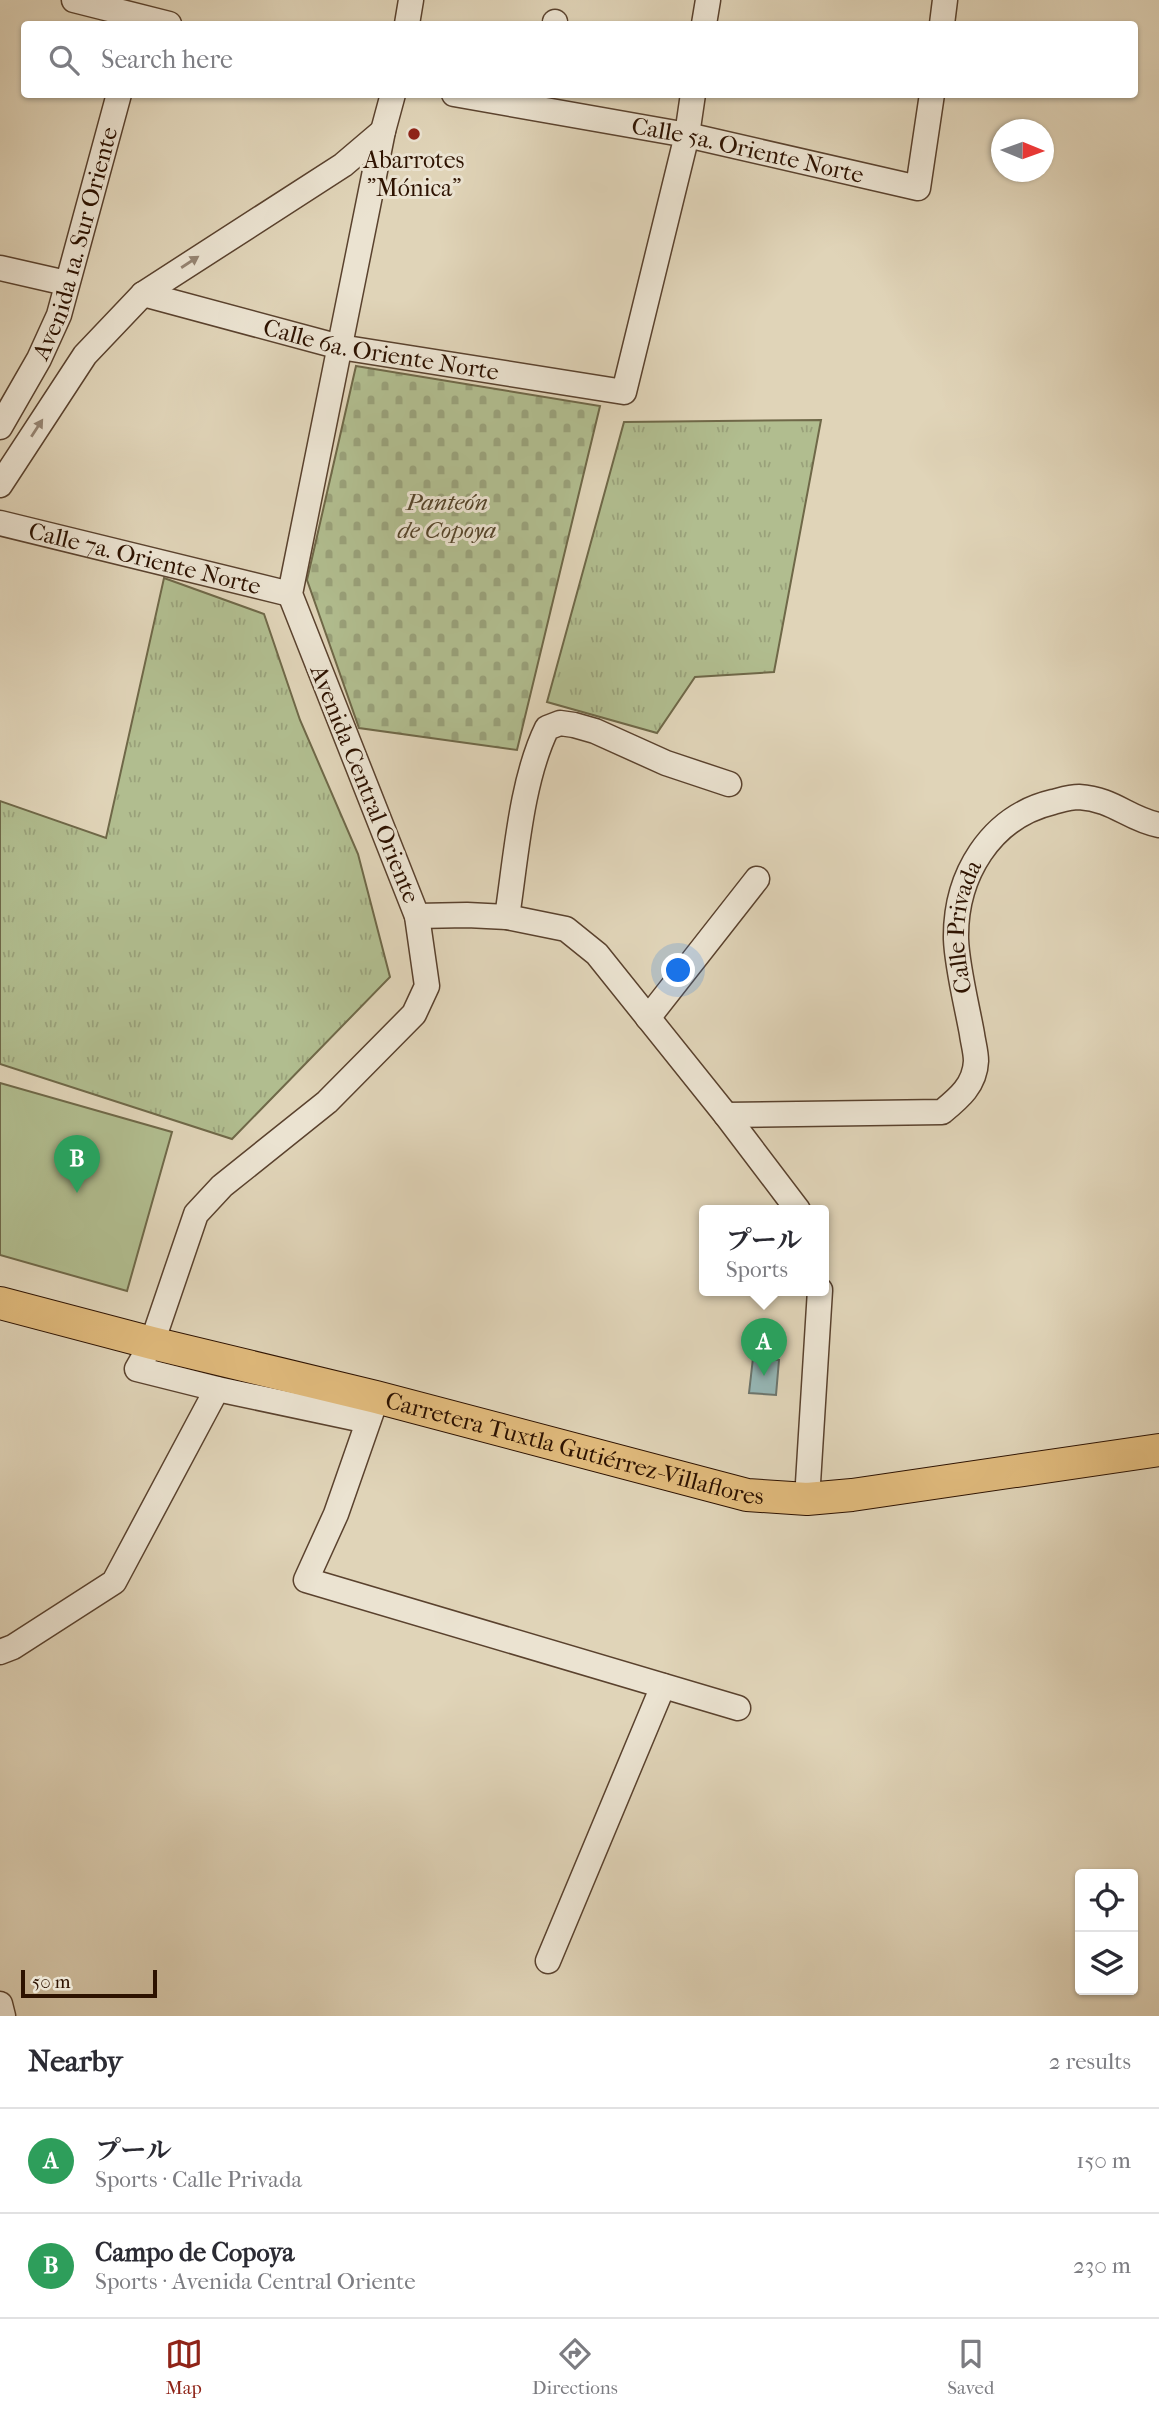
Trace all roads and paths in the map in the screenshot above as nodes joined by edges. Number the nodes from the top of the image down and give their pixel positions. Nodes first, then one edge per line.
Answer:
1 (74, 0) edge
2 (411, 0) edge
3 (708, 0) edge
4 (945, 0) edge
5 (142, 14) edge
6 (161, 21) edge
7 (408, 21) edge
8 (704, 21) edge
9 (942, 21) edge
10 (118, 98) edge
11 (392, 98) edge
12 (497, 98) edge
13 (692, 98) edge
14 (931, 98) edge
15 (540, 102) edge
16 (383, 131) junction
17 (687, 135) junction
18 (0, 268) edge
19 (66, 283) junction
20 (143, 294) junction
21 (340, 347) junction
22 (0, 427) edge
23 (0, 485) edge
24 (0, 523) edge
25 (290, 594) junction
26 (729, 784) dead end
27 (1159, 825) edge
28 (757, 879) dead end
29 (417, 916) junction
30 (507, 918) junction
31 (648, 1018) junction
32 (726, 1115) junction
33 (794, 1205) edge
34 (821, 1296) edge
35 (0, 1303) edge
36 (152, 1343) junction
37 (217, 1390) junction
38 (372, 1409) junction
39 (1159, 1450) edge
40 (807, 1499) junction
41 (0, 1652) edge
42 (663, 1686) junction
43 (738, 1708) dead end
44 (548, 1961) dead end
45 (0, 2004) edge
46 (3, 2016) edge

1 - 5 street
2 - 7 street
3 - 8 street
4 - 9 street
5 - 6 street
10 - 19 street, Avenida 1a. Sur Oriente
11 - 16 street
12 - 15 street, Calle 5a. Oriente Norte
13 - 17 street
14 - 17 street, Calle 5a. Oriente Norte
15 - 17 street, Calle 5a. Oriente Norte
20 -> 16 street
16 - 21 street
17 - 21 street, Calle 6a. Oriente Norte
18 - 19 street
19 - 22 street, Avenida 1a. Sur Oriente
20 - 21 street, Calle 6a. Oriente Norte
23 -> 20 street
21 - 25 street
24 - 25 street, Calle 7a. Oriente Norte
25 - 29 street, Avenida Central Oriente
26 - 30 street
27 - 32 street, Calle Privada
28 - 31 street
29 - 30 street
29 - 36 street, Avenida Central Oriente
30 - 31 street
31 - 32 street
32 - 33 street
34 - 40 street
35 - 36 main road, Carretera Tuxtla Gutiérrez-Villaflores
36 - 37 street, Avenida Central Oriente
36 - 38 main road, Carretera Tuxtla Gutiérrez-Villaflores
37 - 38 street
37 - 41 street
38 - 40 main road, Carretera Tuxtla Gutiérrez-Villaflores
38 - 42 street
39 - 40 main road, Carretera Tuxtla Gutiérrez-Villaflores
42 - 43 street
42 - 44 street
45 - 46 street

